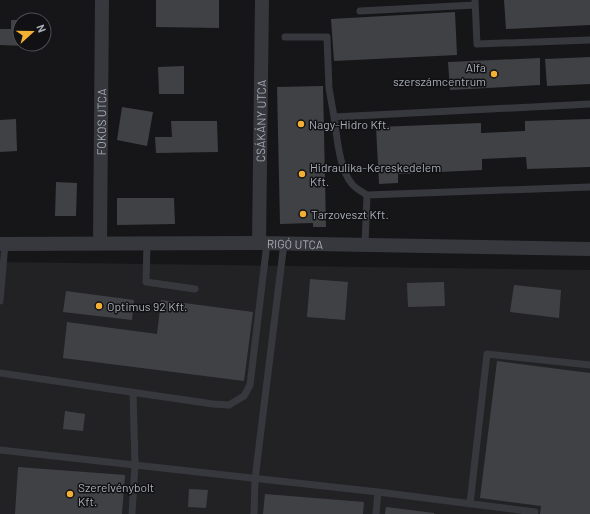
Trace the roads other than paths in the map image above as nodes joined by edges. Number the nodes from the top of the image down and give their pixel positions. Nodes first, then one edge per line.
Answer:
1 (102, 0) edge
2 (262, 0) edge
3 (475, 2) edge
4 (360, 11) dead end
5 (285, 37) dead end
6 (590, 40) edge
7 (590, 104) edge
8 (334, 117) junction
9 (590, 187) edge
10 (367, 195) junction
11 (100, 243) junction
12 (147, 243) junction
13 (263, 243) junction
14 (284, 243) junction
15 (3, 244) edge
16 (365, 245) junction
17 (590, 249) edge
18 (196, 290) dead end
19 (0, 301) edge
20 (590, 366) edge
21 (0, 372) edge
22 (133, 392) junction
23 (0, 450) edge
24 (135, 465) junction
25 (256, 479) junction
26 (378, 492) junction
27 (470, 504) junction
28 (535, 512) dead end
29 (132, 514) edge
30 (254, 514) edge
31 (376, 514) edge

1 - 11 street, FOKOS UTCA
2 - 13 street, CSÁKÁNY UTCA
3 - 4 lane
3 - 6 lane
5 - 8 lane
7 - 8 lane
8 - 10 lane
9 - 10 lane
10 - 16 lane
11 - 12 street, RIGÓ UTCA
11 - 15 street, RIGÓ UTCA
12 - 13 street, RIGÓ UTCA
12 - 18 lane
13 - 14 street, RIGÓ UTCA
13 - 22 lane
14 - 16 street, RIGÓ UTCA
14 - 25 lane
15 - 19 lane
16 - 17 street, RIGÓ UTCA
20 - 27 lane
21 - 22 lane
22 - 24 lane
23 - 24 lane
24 - 25 lane
24 - 29 lane
25 - 26 lane
25 - 30 lane
26 - 27 lane
26 - 31 lane
27 - 28 lane

